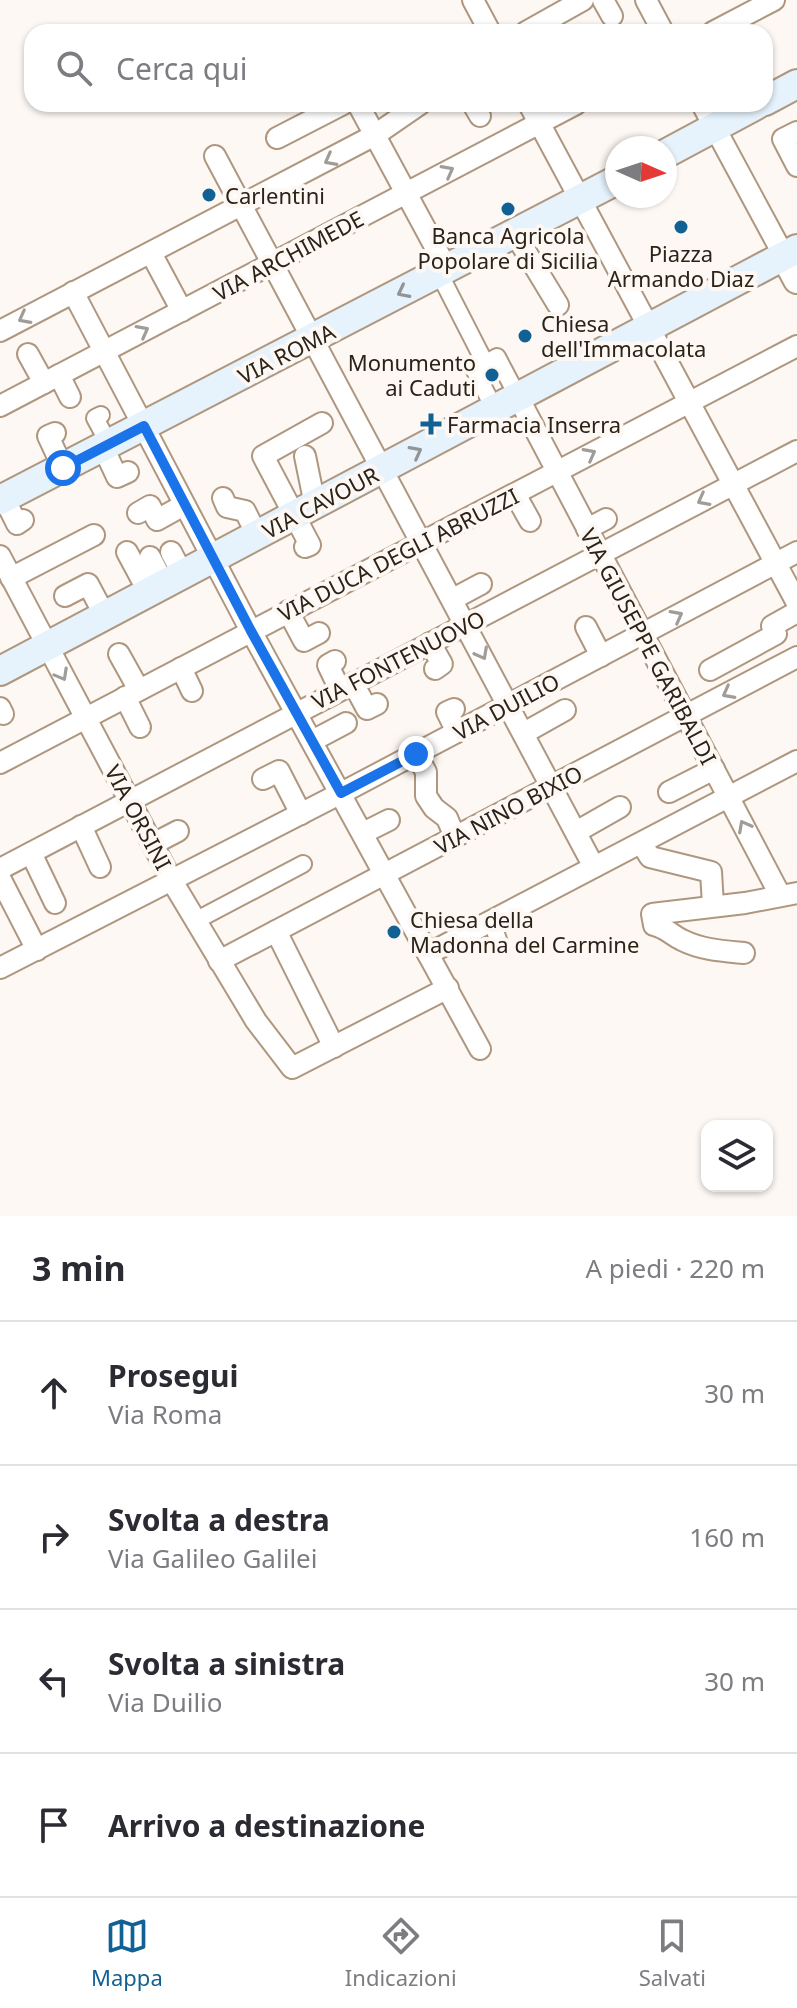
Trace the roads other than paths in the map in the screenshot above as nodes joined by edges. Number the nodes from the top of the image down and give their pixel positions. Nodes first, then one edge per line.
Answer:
1 (473, 0) edge
2 (583, 0) edge
3 (646, 0) edge
4 (774, 0) edge
5 (486, 24) edge
6 (540, 24) edge
7 (659, 24) edge
8 (728, 24) edge
9 (797, 84) edge
10 (773, 97) edge
11 (327, 112) edge
12 (362, 112) edge
13 (408, 112) edge
14 (533, 112) edge
15 (560, 112) edge
16 (713, 117) edge
17 (539, 123) junction
18 (797, 132) edge
19 (375, 135) junction
20 (277, 138) dead end
21 (677, 145) edge
22 (215, 156) dead end
23 (797, 166) edge
24 (605, 185) edge
25 (406, 193) junction
26 (575, 197) junction
27 (241, 205) junction
28 (515, 234) junction
29 (151, 253) junction
30 (792, 261) edge
31 (271, 263) junction
32 (443, 271) junction
33 (73, 292) junction
34 (558, 305) dead end
35 (182, 311) junction
36 (0, 331) edge
37 (648, 334) junction
38 (313, 338) junction
39 (797, 346) edge
40 (103, 352) junction
41 (28, 354) dead end
42 (485, 363) junction
43 (51, 379) junction
44 (70, 397) dead end
45 (689, 402) junction
46 (507, 404) junction
47 (0, 406) edge
48 (101, 415) dead end
49 (322, 423) dead end
50 (144, 426) junction
51 (55, 433) dead end
52 (106, 446) junction
53 (797, 451) edge
54 (305, 456) dead end
55 (63, 468) junction
56 (383, 469) junction
57 (557, 471) junction
58 (128, 472) dead end
59 (733, 484) junction
60 (515, 494) junction
61 (223, 498) dead end
62 (2, 499) edge
63 (184, 505) junction
64 (305, 510) junction
65 (138, 513) dead end
66 (606, 519) dead end
67 (23, 520) dead end
68 (530, 521) dead end
69 (587, 529) junction
70 (94, 535) dead end
71 (257, 535) junction
72 (421, 541) junction
73 (305, 547) dead end
74 (127, 552) dead end
75 (797, 552) edge
76 (600, 554) junction
77 (0, 556) edge
78 (150, 557) dead end
79 (212, 559) junction
80 (776, 563) junction
81 (167, 576) junction
82 (11, 578) junction
83 (481, 584) dead end
84 (65, 596) dead end
85 (453, 599) junction
86 (797, 603) edge
87 (288, 611) junction
88 (797, 612) edge
89 (105, 616) junction
90 (466, 624) junction
91 (586, 627) dead end
92 (251, 631) junction
93 (319, 633) dead end
94 (643, 634) junction
95 (430, 643) junction
96 (47, 647) junction
97 (119, 654) dead end
98 (601, 656) junction
99 (797, 657) edge
100 (335, 661) dead end
101 (181, 668) junction
102 (435, 669) dead end
103 (710, 670) dead end
104 (0, 671) edge
105 (346, 686) junction
106 (192, 691) dead end
107 (132, 694) junction
108 (377, 704) dead end
109 (509, 705) junction
110 (454, 709) dead end
111 (565, 710) dead end
112 (296, 712) junction
113 (686, 715) junction
114 (86, 718) junction
115 (346, 723) dead end
116 (140, 727) dead end
117 (457, 732) junction
118 (524, 733) junction
119 (312, 741) junction
120 (416, 754) junction
121 (797, 761) edge
122 (0, 763) edge
123 (714, 769) junction
124 (263, 779) dead end
125 (552, 786) junction
126 (669, 792) dead end
127 (341, 793) junction
128 (728, 797) junction
129 (130, 801) junction
130 (620, 807) dead end
131 (301, 814) junction
132 (389, 820) dead end
133 (81, 826) junction
134 (178, 831) dead end
135 (576, 832) junction
136 (363, 833) junction
137 (455, 837) junction
138 (641, 843) junction
139 (153, 844) junction
140 (31, 853) junction
141 (303, 864) dead end
142 (100, 867) dead end
143 (594, 867) junction
144 (0, 869) edge
145 (385, 874) junction
146 (0, 878) edge
147 (172, 881) junction
148 (788, 894) edge
149 (55, 903) dead end
150 (713, 905) junction
151 (195, 921) junction
152 (492, 921) junction
153 (276, 931) junction
154 (499, 943) dead end
155 (37, 950) junction
156 (744, 953) dead end
157 (428, 954) junction
158 (219, 961) junction
159 (0, 968) edge
160 (448, 988) junction
161 (334, 1047) junction
162 (480, 1049) dead end

1 - 5 street
2 - 6 street
3 - 7 street
4 - 8 street
9 - 10 main road
11 - 20 street
12 - 19 street
13 - 19 street
14 - 17 street
15 - 17 street, VIA ARCHIMEDE
16 - 21 main road
16 - 30 street
25 -> 17 street, VIA ARCHIMEDE
17 - 26 street
18 - 23 street
19 - 25 street
19 -> 27 street
22 - 27 street
24 - 26 main road, VIA ROMA
25 - 31 street, VIA ARCHIMEDE
25 - 32 street
26 - 28 main road, VIA ROMA
26 - 37 street
27 - 29 street
27 - 31 street
28 - 32 main road, VIA ROMA
28 - 34 street
29 - 33 street
29 - 35 street
30 - 37 main road, VIA CAVOUR
31 - 35 street, VIA ARCHIMEDE
31 - 38 street
32 -> 38 main road, VIA ROMA
32 - 42 street
33 -> 36 street
33 - 40 street
40 -> 35 street, VIA ARCHIMEDE
37 - 45 street
37 - 46 main road, VIA CAVOUR
38 - 50 main road, VIA ROMA
38 - 56 street
39 - 45 street, VIA DUCA DEGLI ABRUZZI
40 - 43 street, VIA ARCHIMEDE
40 - 50 street
41 - 43 street
42 - 46 street
42 - 46 street
43 - 44 street
43 - 47 street, VIA ARCHIMEDE
57 -> 45 street, VIA DUCA DEGLI ABRUZZI
45 - 59 street
56 -> 46 main road, VIA CAVOUR
46 - 57 street, VIA GIUSEPPE GARIBALDI
48 - 52 street
49 - 64 street
50 - 52 main road, VIA ROMA
50 - 63 street
51 - 55 street
52 - 55 main road, VIA ROMA
52 - 58 street
53 - 59 street, VIA FONTENUOVO
54 - 64 street
55 - 62 main road, VIA ROMA
56 - 64 main road, VIA CAVOUR
56 - 72 street
57 - 60 street, VIA DUCA DEGLI ABRUZZI
57 - 69 street, VIA GIUSEPPE GARIBALDI
59 -> 76 street, VIA FONTENUOVO
59 - 80 street
60 - 68 street
60 - 72 street, VIA DUCA DEGLI ABRUZZI
61 - 71 street
62 - 67 street
63 - 65 street
63 - 79 street
64 - 71 main road, VIA CAVOUR
64 - 73 street
66 - 69 street
69 - 76 street, VIA GIUSEPPE GARIBALDI
70 - 82 street
71 - 79 main road, VIA CAVOUR
72 - 85 street
72 - 87 street, VIA DUCA DEGLI ABRUZZI
74 - 81 street
75 - 80 street, VIA DUILIO
76 - 90 street, VIA FONTENUOVO
76 - 94 street, VIA GIUSEPPE GARIBALDI
77 - 82 street, VIA ORSINI
78 - 81 street
79 - 81 main road, VIA CAVOUR
79 - 92 street
80 - 86 street
94 -> 80 street, VIA DUILIO
81 - 89 main road, VIA CAVOUR
82 - 96 street, VIA ORSINI
83 - 85 street
84 - 89 street
85 - 90 street
87 - 92 street, VIA DUCA DEGLI ABRUZZI
87 - 93 street
88 - 103 street
89 - 96 main road, VIA CAVOUR
90 - 95 street, VIA FONTENUOVO
90 -> 109 street
91 - 98 street
92 - 101 street, VIA DUCA DEGLI ABRUZZI
92 - 112 street
94 - 98 street, VIA DUILIO
94 - 113 street, VIA GIUSEPPE GARIBALDI
95 - 102 street
95 - 105 street, VIA FONTENUOVO
96 - 104 main road, VIA CAVOUR
96 -> 114 street, VIA ORSINI
97 - 107 street
98 - 109 street, VIA DUILIO
99 -> 113 street, VIA NINO BIXIO
100 - 105 street
101 - 106 street
101 - 107 street, VIA DUCA DEGLI ABRUZZI
105 - 108 street
105 - 112 street, VIA FONTENUOVO
107 - 114 street, VIA DUCA DEGLI ABRUZZI
107 - 116 street
109 - 117 street, VIA DUILIO
109 - 118 street
110 - 117 street
111 - 118 street
112 - 119 street
112 - 129 street, VIA FONTENUOVO
113 - 123 street, VIA GIUSEPPE GARIBALDI
113 - 125 street, VIA NINO BIXIO
114 - 122 street, VIA DUCA DEGLI ABRUZZI
114 - 129 street, VIA ORSINI
115 - 119 street
117 - 120 street, VIA DUILIO
118 - 125 street
119 - 127 street
120 - 127 street, VIA DUILIO
120 - 137 street
121 - 128 street
123 - 126 street
123 - 128 street, VIA GIUSEPPE GARIBALDI
124 - 131 street
125 - 135 street
125 - 137 street, VIA NINO BIXIO
127 - 131 street, VIA DUILIO
127 - 136 street
128 - 138 street
148 -> 128 street, VIA GIUSEPPE GARIBALDI
129 - 133 street, VIA FONTENUOVO
129 - 139 street, VIA ORSINI
130 - 135 street
131 - 147 street, VIA DUILIO
132 - 136 street
133 - 140 street, VIA FONTENUOVO
133 - 142 street
134 - 139 street
135 - 143 street
136 - 145 street
137 - 145 street, VIA NINO BIXIO
138 - 143 street
138 - 150 street
139 - 147 street, VIA ORSINI
140 - 144 street, VIA FONTENUOVO
140 - 149 street
141 - 151 street
143 - 152 street
145 - 153 street, VIA NINO BIXIO
145 - 157 street
146 - 155 street
147 - 151 street, VIA ORSINI
147 - 155 street, VIA DUILIO
148 - 150 street
150 - 156 street
151 - 158 street, VIA ORSINI
152 - 154 street
152 - 157 street
153 - 158 street, VIA NINO BIXIO
153 - 161 street
155 - 159 street, VIA DUILIO
157 - 160 street
158 - 161 street, VIA ORSINI
160 - 161 street
160 - 162 street

